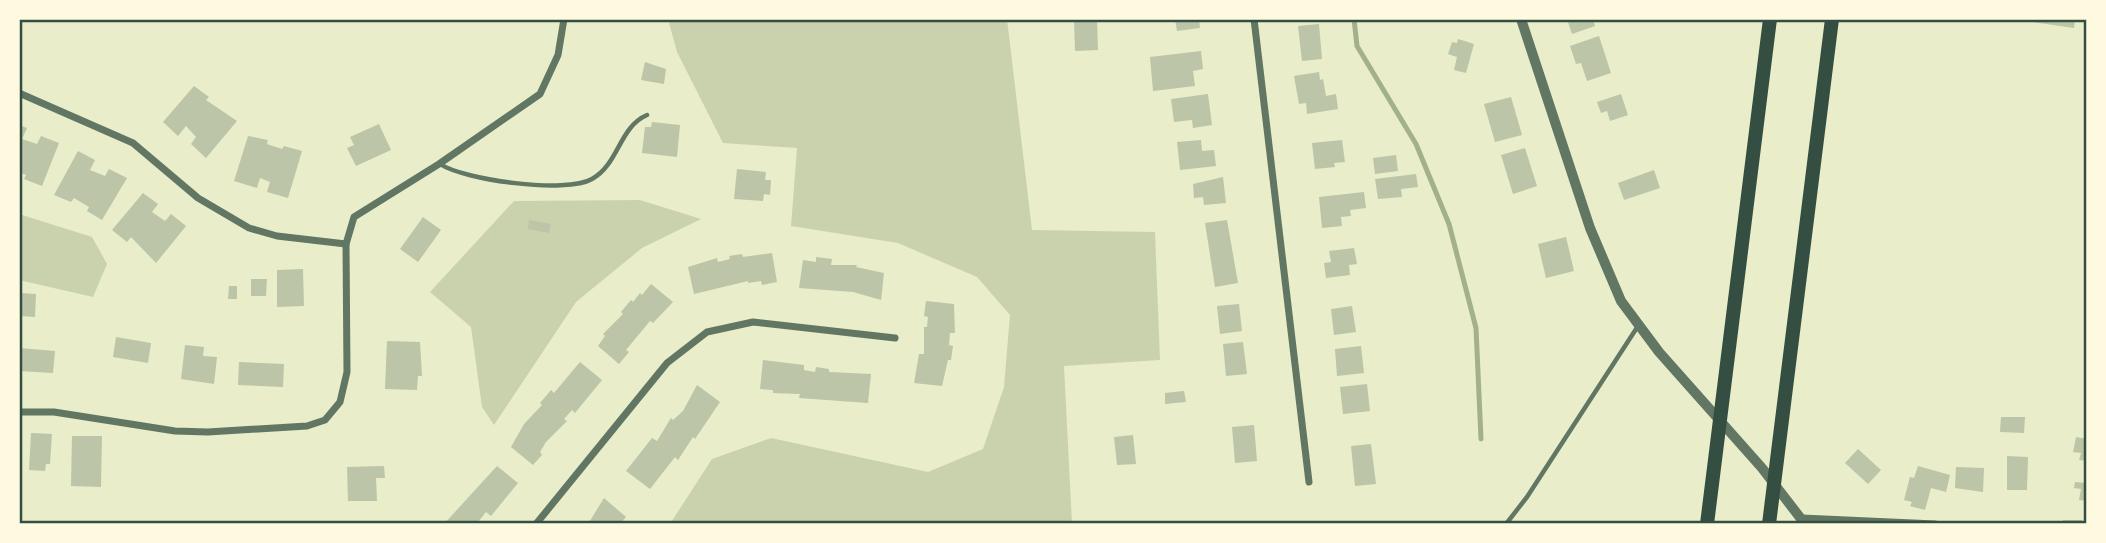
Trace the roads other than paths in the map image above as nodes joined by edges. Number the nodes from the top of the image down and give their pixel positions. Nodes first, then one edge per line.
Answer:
1 (564, 19) edge
2 (1254, 19) edge
3 (1521, 19) edge
4 (1770, 19) edge
5 (1832, 19) edge
6 (19, 93) edge
7 (647, 115) dead end
8 (439, 164) junction
9 (346, 244) junction
10 (1638, 326) junction
11 (895, 338) dead end
12 (19, 412) edge
13 (1309, 482) dead end
14 (1801, 517) edge
15 (536, 524) edge
16 (1506, 524) edge
17 (1707, 524) edge
18 (1769, 524) edge
19 (1935, 524) edge

1 - 8 street
2 - 13 street
3 - 10 street
4 - 17 highway
5 - 18 highway
6 - 9 street
7 - 8 lane
8 - 9 street
9 - 12 street
10 - 14 street
10 - 16 lane
11 - 15 street
14 - 19 street

